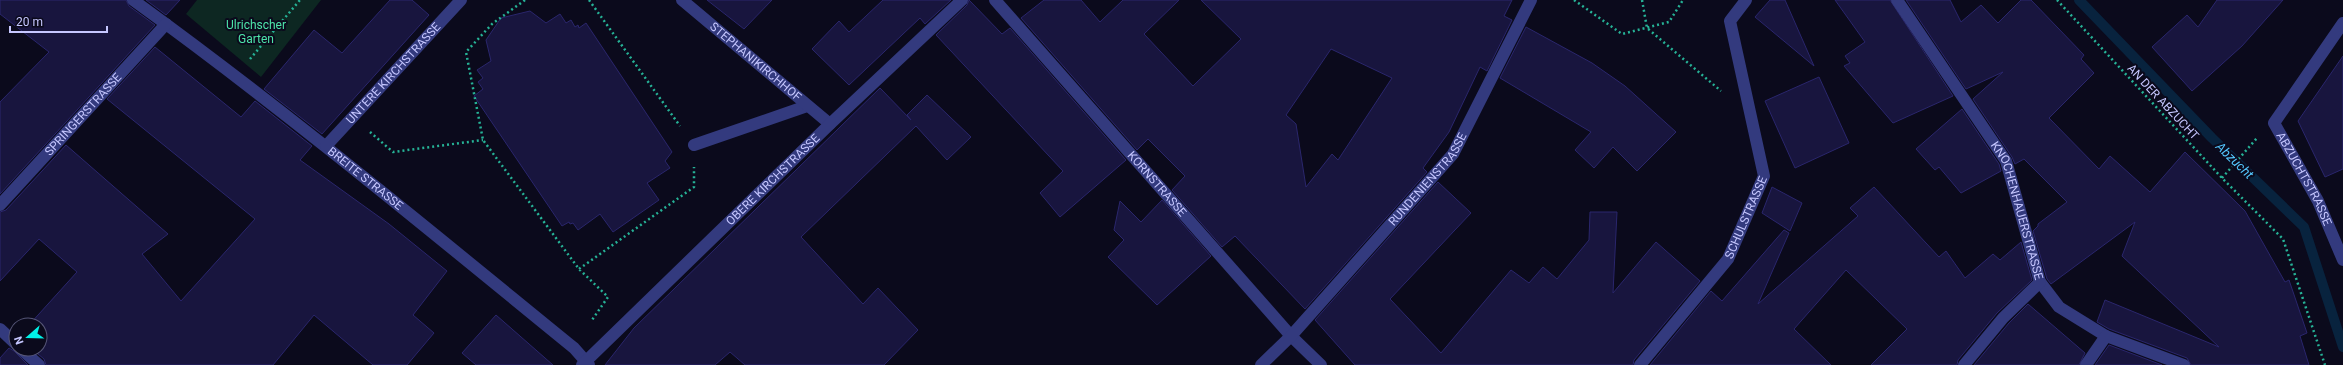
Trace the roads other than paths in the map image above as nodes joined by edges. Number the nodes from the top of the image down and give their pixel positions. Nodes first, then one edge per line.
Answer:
1 (133, 0) edge
2 (461, 0) edge
3 (682, 0) edge
4 (962, 0) edge
5 (995, 0) edge
6 (1532, 0) edge
7 (1746, 0) edge
8 (1897, 0) edge
9 (2343, 23) edge
10 (166, 24) junction
11 (806, 106) junction
12 (830, 124) junction
13 (326, 146) junction
14 (694, 146) road end
15 (0, 205) edge
16 (2343, 260) edge
17 (2040, 282) junction
18 (0, 329) edge
19 (8, 336) edge
20 (1291, 336) junction
21 (2106, 336) junction
22 (30, 357) edge
23 (586, 364) edge
24 (39, 365) edge
25 (1261, 365) edge
26 (1321, 365) edge
27 (1640, 365) edge
28 (1964, 365) edge
29 (2086, 365) edge
30 (2184, 365) edge

1 - 10 street, BREITE STRASSE
2 - 13 street, UNTERE KIRCHSTRASSE
3 - 11 street, STEPHANIKIRCHHOF
4 - 12 street, OBERE KIRCHSTRASSE
5 - 20 street, KORNSTRASSE
6 - 20 street, RUNDENIENSTRASSE
7 - 27 street, SCHULSTRASSE
8 - 17 street, KNOCHENHAUERSTRASSE
9 - 16 street, ABZUCHTSTRASSE
10 - 13 street, BREITE STRASSE
10 - 15 street, SPRINGERSTRASSE
11 - 12 street, STEPHANIKIRCHHOF
11 - 14 street
12 - 23 street, OBERE KIRCHSTRASSE
13 - 23 street, BREITE STRASSE
17 - 21 street, KNOCHENHAUERSTRASSE
17 - 28 street
18 - 19 street
20 - 25 street, RUNDENIENSTRASSE
20 - 26 street, KORNSTRASSE
21 - 29 street
21 - 30 street, KNOCHENHAUERSTRASSE
22 - 24 street

